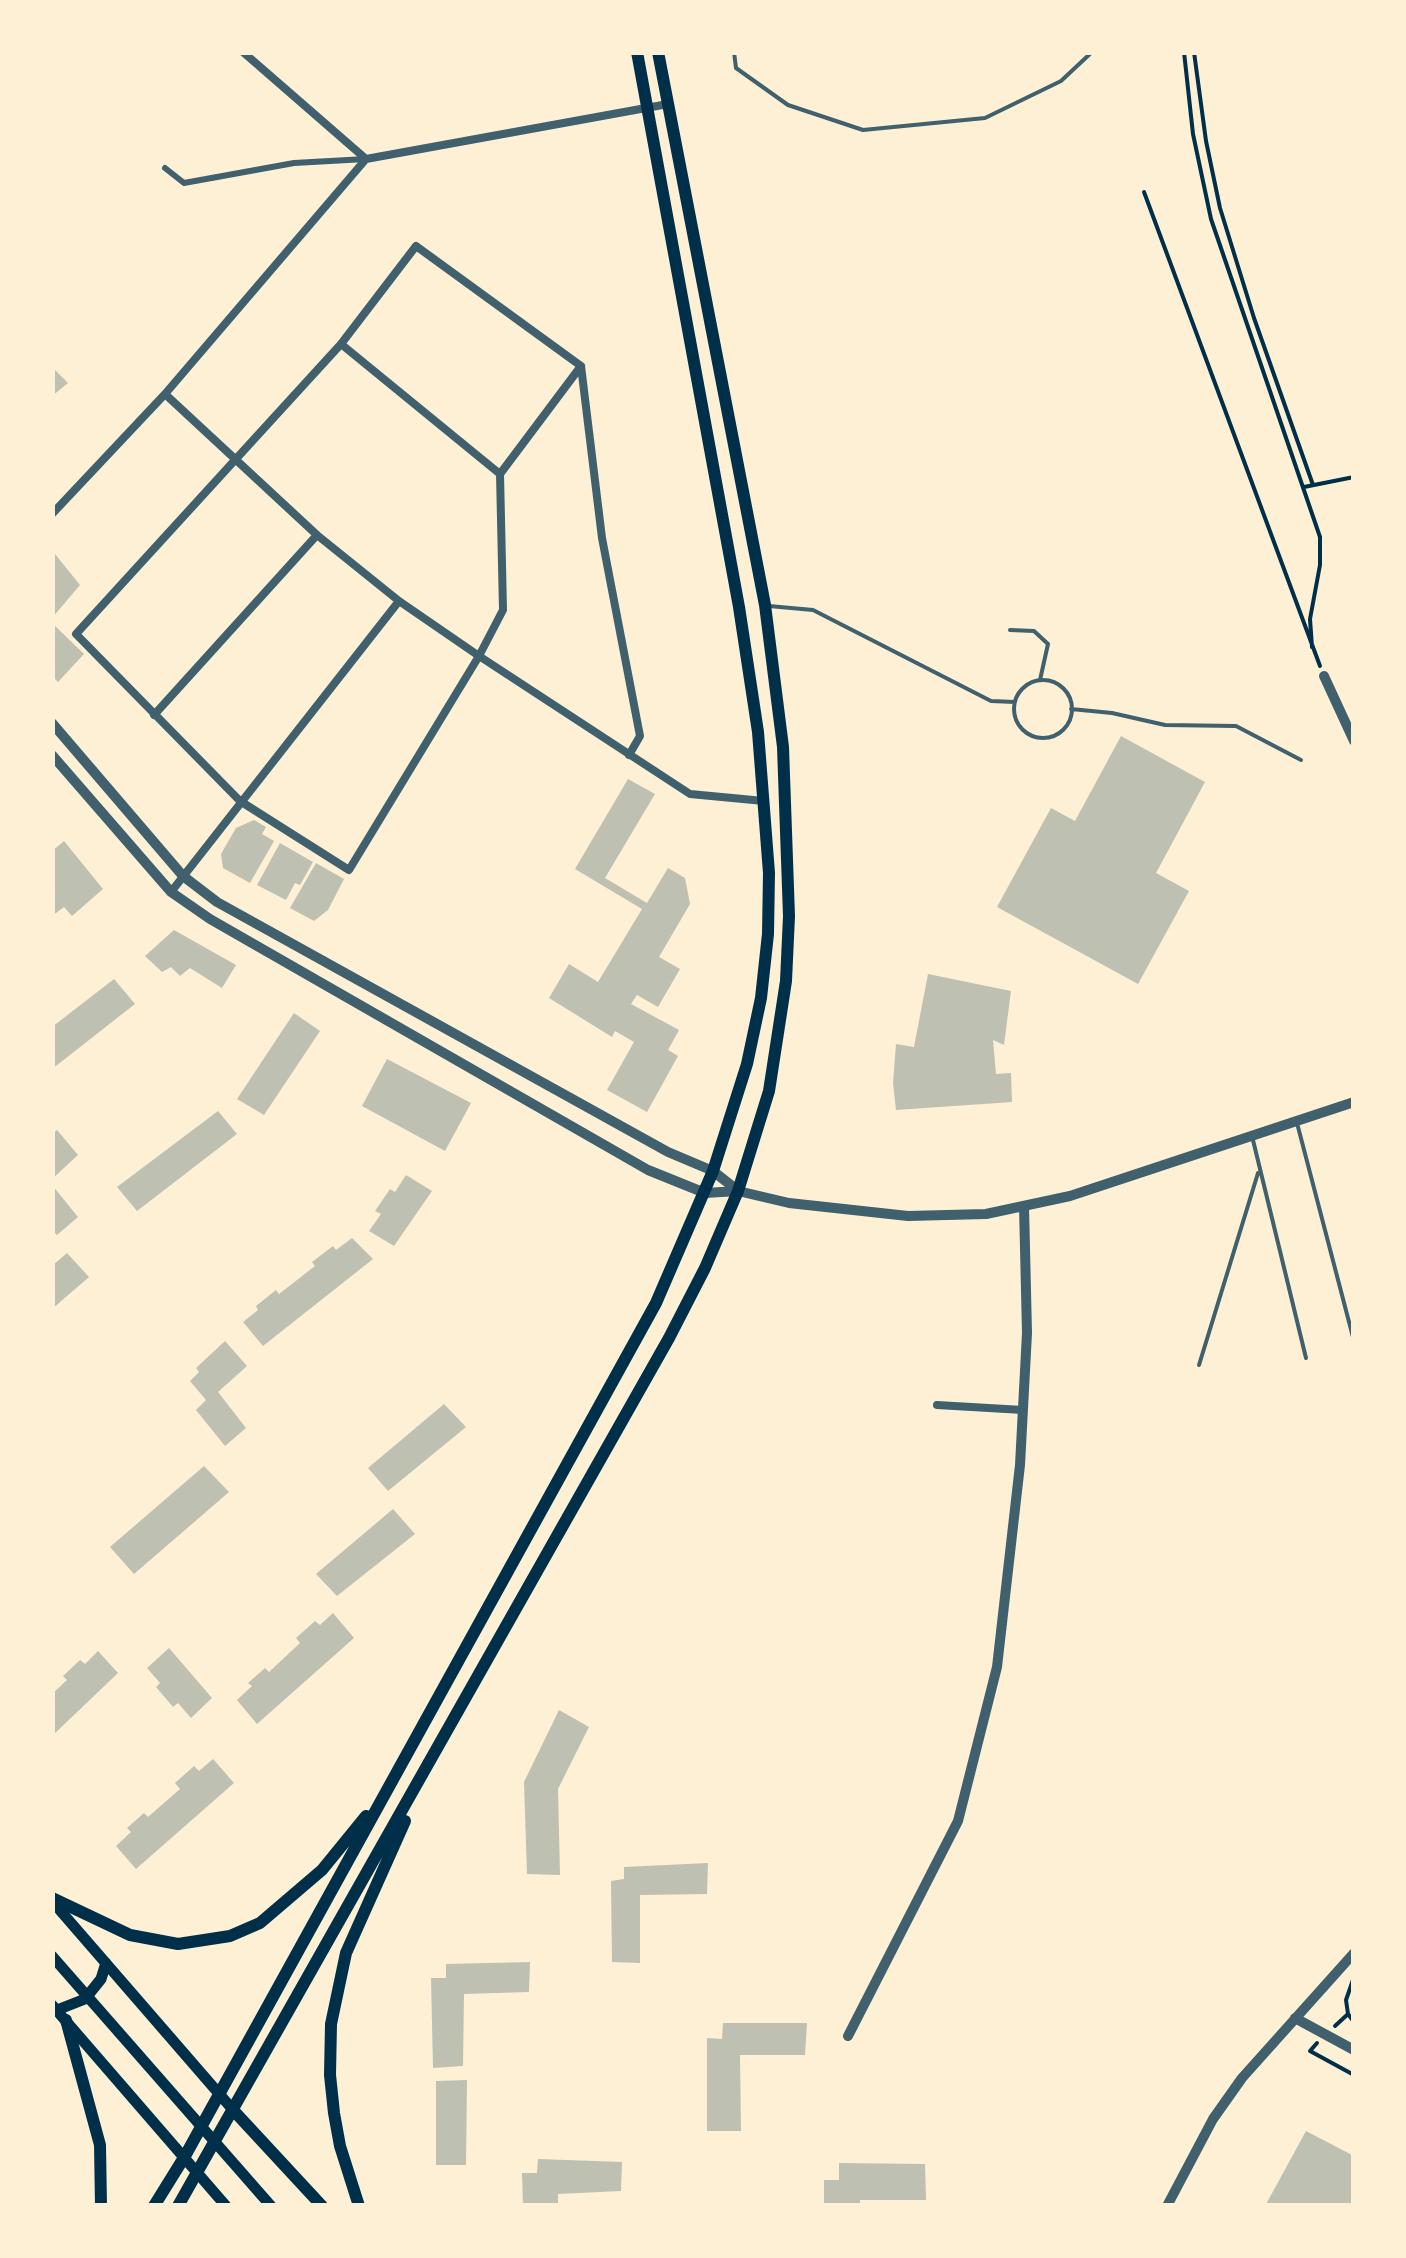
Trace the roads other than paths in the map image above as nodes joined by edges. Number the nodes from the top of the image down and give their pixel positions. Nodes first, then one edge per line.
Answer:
1 (243, 52) edge
2 (638, 52) edge
3 (658, 52) edge
4 (734, 52) edge
5 (1092, 52) edge
6 (668, 104) junction
7 (648, 108) junction
8 (366, 159) junction
9 (166, 168) dead end
10 (342, 344) junction
11 (580, 366) junction
12 (165, 394) junction
13 (235, 458) junction
14 (500, 474) junction
15 (52, 514) edge
16 (317, 535) junction
17 (399, 600) junction
18 (765, 605) junction
19 (739, 607) junction
20 (1010, 630) dead end
21 (479, 656) junction
22 (1324, 676) dead end
23 (1040, 680) junction
24 (1015, 702) junction
25 (1071, 709) junction
26 (154, 715) junction
27 (52, 723) edge
28 (1354, 741) edge
29 (629, 754) junction
30 (52, 755) edge
31 (1301, 760) dead end
32 (240, 801) junction
33 (764, 801) junction
34 (183, 876) junction
35 (170, 892) junction
36 (1354, 1102) edge
37 (1297, 1121) junction
38 (1252, 1136) junction
39 (1260, 1168) junction
40 (713, 1171) junction
41 (738, 1191) junction
42 (705, 1193) junction
43 (1024, 1206) junction
44 (1354, 1342) edge
45 (1306, 1358) dead end
46 (1199, 1365) dead end
47 (937, 1404) dead end
48 (1023, 1410) junction
49 (451, 1723) junction
50 (389, 1786) junction
51 (52, 1899) edge
52 (1354, 1953) edge
53 (52, 1956) edge
54 (106, 1963) junction
55 (58, 2011) edge
56 (1295, 2018) junction
57 (848, 2036) dead end
58 (1354, 2050) edge
59 (217, 2093) junction
60 (234, 2111) junction
61 (185, 2156) junction
62 (198, 2173) junction
63 (101, 2206) edge
64 (154, 2206) edge
65 (178, 2206) edge
66 (226, 2206) edge
67 (271, 2206) edge
68 (322, 2206) edge
69 (359, 2206) edge
70 (1167, 2206) edge

1 - 8 street
2 - 7 main road
3 - 6 main road
4 - 5 lane
6 - 7 street
6 - 18 main road
7 - 8 street
7 - 19 main road
8 - 9 street
8 - 12 street
10 - 11 street
10 - 13 street
10 - 14 street
11 - 14 street
11 - 29 street
12 - 13 street
12 - 15 street
13 - 16 street
13 - 26 street
14 - 21 street
16 - 17 street
16 - 26 street
17 - 21 street
17 - 32 street
18 - 19 lane
18 - 24 lane
18 - 41 main road
19 - 33 main road
20 - 23 lane
21 - 29 street
21 - 32 street
22 - 28 street
23 - 24 lane
23 - 25 lane
24 - 25 lane
25 - 31 lane
26 - 32 street
27 - 34 street
29 - 33 street
30 - 35 street
32 - 34 street
33 - 40 main road
34 - 35 street
34 - 40 street
35 - 42 street
36 - 37 street
37 - 38 street
37 - 44 lane
38 - 39 lane
38 - 43 street
39 - 45 lane
39 - 46 lane
40 - 41 street
40 - 42 main road
41 - 42 street
41 - 43 street
41 - 49 main road
42 - 50 main road
43 - 48 street
47 - 48 street
48 - 57 street
49 - 60 main road
49 - 69 main road
50 - 51 main road
50 - 59 main road
51 - 54 main road
52 - 56 street
53 - 67 main road
54 - 55 main road
54 - 59 main road
55 - 61 main road
55 - 63 main road
56 - 58 street
56 - 70 street
59 - 60 main road
59 - 61 main road
60 - 62 main road
60 - 68 main road
61 - 62 main road
61 - 64 main road
62 - 65 main road
62 - 66 main road

